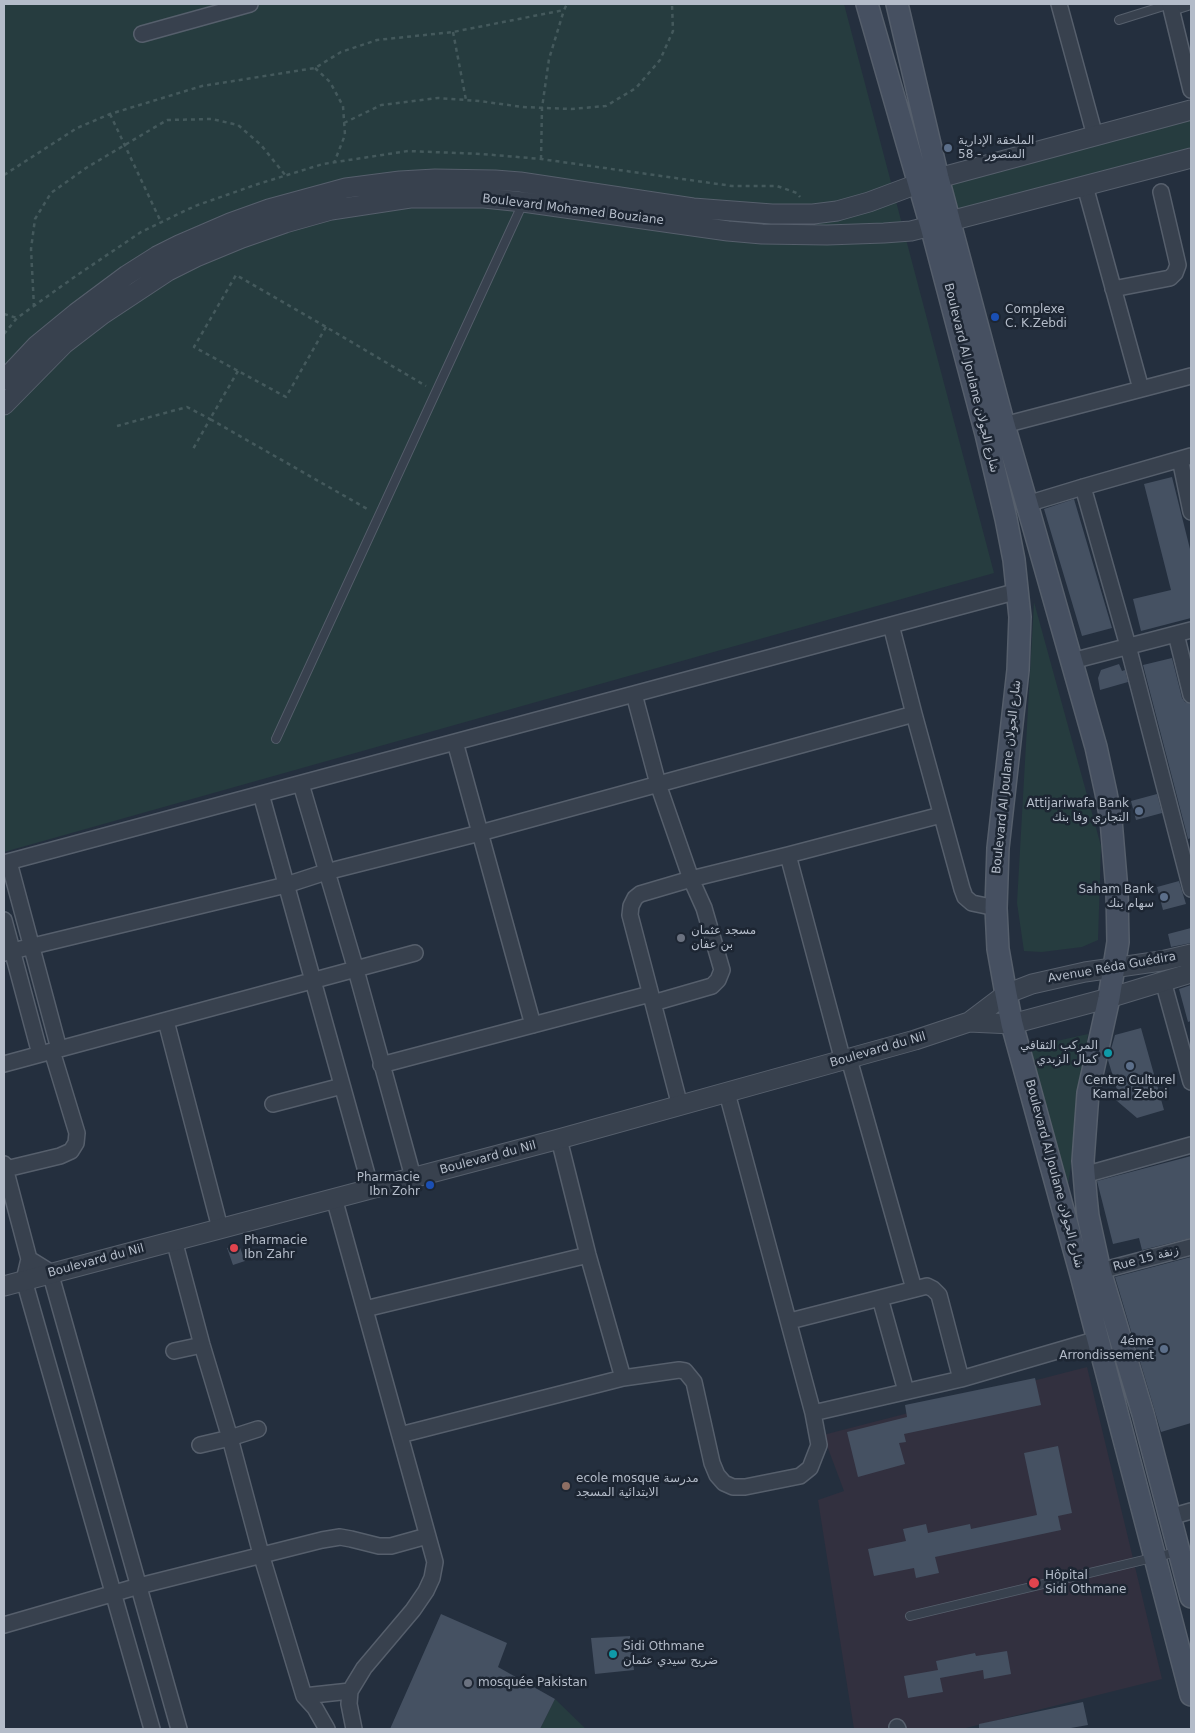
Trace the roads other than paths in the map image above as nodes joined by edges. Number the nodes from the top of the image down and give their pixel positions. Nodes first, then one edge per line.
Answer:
1 (250, 4) edge
2 (867, 4) edge
3 (898, 4) edge
4 (1059, 4) edge
5 (1191, 5) edge
6 (1170, 6) edge
7 (1119, 20) dead end
8 (142, 34) dead end
9 (1191, 90) edge
10 (1191, 110) edge
11 (1095, 136) junction
12 (1191, 158) edge
13 (929, 181) junction
14 (1085, 186) junction
15 (1161, 192) dead end
16 (523, 202) junction
17 (941, 224) junction
18 (1113, 289) junction
19 (1191, 376) edge
20 (4, 380) edge
21 (1141, 390) junction
22 (4, 405) edge
23 (1004, 425) junction
24 (1185, 458) edge
25 (1083, 486) junction
26 (1028, 504) junction
27 (1191, 512) edge
28 (1018, 592) junction
29 (891, 625) junction
30 (1191, 630) edge
31 (1176, 634) junction
32 (1128, 646) junction
33 (1072, 661) junction
34 (634, 694) junction
35 (1191, 695) edge
36 (914, 714) junction
37 (276, 739) dead end
38 (455, 742) junction
39 (301, 784) junction
40 (658, 784) junction
41 (261, 794) junction
42 (941, 815) junction
43 (480, 833) junction
44 (1187, 853) edge
45 (788, 855) junction
46 (6, 862) edge
47 (326, 872) junction
48 (692, 878) junction
49 (286, 886) junction
50 (1191, 888) edge
51 (996, 908) junction
52 (4, 920) edge
53 (31, 946) junction
54 (8, 952) edge
55 (415, 953) dead end
56 (1191, 954) edge
57 (1114, 968) junction
58 (356, 970) junction
59 (1191, 972) edge
60 (313, 981) junction
61 (1163, 981) junction
62 (1006, 994) junction
63 (1109, 998) junction
64 (652, 999) junction
65 (166, 1021) junction
66 (969, 1022) junction
67 (1012, 1024) junction
68 (533, 1025) junction
69 (50, 1051) junction
70 (846, 1060) junction
71 (4, 1064) edge
72 (381, 1065) junction
73 (1191, 1077) edge
74 (342, 1086) junction
75 (727, 1093) junction
76 (273, 1104) dead end
77 (680, 1106) junction
78 (559, 1139) junction
79 (1191, 1145) edge
80 (5, 1167) edge
81 (1084, 1175) junction
82 (413, 1177) junction
83 (371, 1189) junction
84 (334, 1198) junction
85 (220, 1228) junction
86 (174, 1240) junction
87 (1191, 1247) edge
88 (588, 1255) junction
89 (29, 1259) junction
90 (1100, 1271) junction
91 (50, 1272) junction
92 (24, 1280) junction
93 (4, 1286) edge
94 (914, 1290) junction
95 (880, 1298) junction
96 (365, 1309) junction
97 (790, 1321) junction
98 (1098, 1339) junction
99 (202, 1345) junction
100 (174, 1351) dead end
101 (623, 1378) junction
102 (961, 1379) junction
103 (906, 1392) junction
104 (813, 1413) junction
105 (258, 1429) dead end
106 (400, 1435) junction
107 (230, 1438) junction
108 (200, 1445) dead end
109 (1191, 1511) edge
110 (1170, 1517) junction
111 (427, 1536) junction
112 (1179, 1552) junction
113 (261, 1554) junction
114 (1155, 1556) junction
115 (139, 1586) junction
116 (112, 1593) junction
117 (1191, 1597) edge
118 (910, 1616) dead end
119 (4, 1625) edge
120 (350, 1691) junction
121 (1191, 1695) edge
122 (304, 1696) junction
123 (152, 1729) edge
124 (179, 1729) edge
125 (327, 1729) edge
126 (354, 1729) edge

1 - 8 street
2 - 13 main road, Boulevard Al Joulane شارع الجولان
3 - 13 main road, Boulevard Al Joulane شارع الجولان
4 - 11 street
5 - 6 lane
6 - 7 lane
6 - 9 street
10 - 11 street, Boulevard Mohamed Bouziane
11 - 13 street, Boulevard Mohamed Bouziane
12 - 14 street, Boulevard Mohamed Bouziane
13 - 17 main road, Boulevard Al Joulane شارع الجولان
13 - 20 street, Boulevard Mohamed Bouziane
14 - 17 street, Boulevard Mohamed Bouziane
14 - 18 street
15 - 18 street
16 - 17 street, Boulevard Mohamed Bouziane
16 - 22 street, Boulevard Mohamed Bouziane
16 - 37 lane
17 - 23 main road, Boulevard Al Joulane شارع الجولان
17 - 28 main road, Boulevard Al Joulane شارع الجولان
18 - 21 street
19 - 21 street
21 - 23 street
23 - 26 main road, Boulevard Al Joulane شارع الجولان
24 - 25 street
24 - 27 street
25 - 26 street
25 - 32 street
26 - 33 main road, Boulevard Al Joulane شارع الجولان
28 - 29 street
28 - 51 main road, Boulevard Al Joulane شارع الجولان
29 - 34 street
29 - 36 street
30 - 31 street
31 - 32 street
31 - 35 street
32 - 33 street
32 - 44 street
33 - 57 main road, Boulevard Al Joulane شارع الجولان
34 - 38 street
34 - 40 street
36 - 40 street
36 - 42 street
38 - 39 street
38 - 43 street
39 - 41 street
39 - 47 street
40 - 43 street
40 - 48 street
41 - 46 street
41 - 49 street
42 - 45 street
42 - 51 street
43 - 47 street
43 - 68 street
44 - 50 street
45 - 48 street
45 - 70 street
46 - 53 street
47 - 49 street
47 - 58 street
48 - 64 street
48 - 64 street
49 - 53 street
49 - 60 street
51 - 62 main road, Boulevard Al Joulane شارع الجولان
52 - 54 street
53 - 54 street
53 - 69 street
54 - 69 street
55 - 58 street
56 - 57 street, Avenue Réda Guédira
57 - 62 street, Avenue Réda Guédira
57 - 63 main road, Boulevard Al Joulane شارع الجولان
58 - 60 street
58 - 72 street
59 - 61 street, Avenue Réda Guédira
60 - 65 street
60 - 74 street
61 - 63 street, Avenue Réda Guédira
61 - 73 street
62 - 66 street, Boulevard du Nil
62 - 67 main road, Boulevard Al Joulane شارع الجولان
63 - 67 street, Avenue Réda Guédira
63 - 81 main road, Boulevard Al Joulane شارع الجولان
64 - 68 street
64 - 77 street
65 - 69 street
65 - 85 street
66 - 67 street, Boulevard du Nil
66 - 70 street, Boulevard du Nil
67 - 98 main road, Boulevard Al Joulane شارع الجولان
68 - 72 street
69 - 71 street
69 - 80 street
70 - 75 street, Boulevard du Nil
70 - 94 street
72 - 82 street
74 - 76 street
74 - 83 street
75 - 77 street, Boulevard du Nil
75 - 97 street
77 - 78 street, Boulevard du Nil
78 - 82 street, Boulevard du Nil
78 - 88 street
79 - 81 street
80 - 89 street
81 - 90 main road, Boulevard Al Joulane شارع الجولان
82 - 83 street, Boulevard du Nil
83 - 84 street, Boulevard du Nil
84 - 85 street, Boulevard du Nil
84 - 96 street
85 - 86 street, Boulevard du Nil
86 - 91 street, Boulevard du Nil
86 - 99 street
87 - 90 street, Rue 15 زنقة
88 - 96 street
88 - 101 street
89 - 91 street
89 - 92 street
90 - 110 main road, Boulevard Al Joulane شارع الجولان
91 - 92 street, Boulevard du Nil
91 - 115 street
92 - 93 street, Boulevard du Nil
92 - 116 street
94 - 95 street
94 - 102 street
95 - 97 street
95 - 103 street
96 - 106 street
97 - 104 street
98 - 102 street
98 - 114 main road, Boulevard Al Joulane شارع الجولان
99 - 100 street
99 - 107 street
101 - 104 street
101 - 106 street
102 - 103 street
103 - 104 street
105 - 107 street
106 - 111 street
107 - 108 street
107 - 113 street
109 - 110 street
110 - 112 main road, Boulevard Al Joulane شارع الجولان
111 - 113 street
111 - 120 street
112 - 114 lane
112 - 117 main road, Boulevard Al Joulane شارع الجولان
113 - 115 street
113 - 122 street
114 - 118 lane
114 - 121 main road, Boulevard Al Joulane شارع الجولان
115 - 116 street
115 - 124 street
116 - 119 street
116 - 123 street
120 - 122 street
120 - 126 street
122 - 125 street

